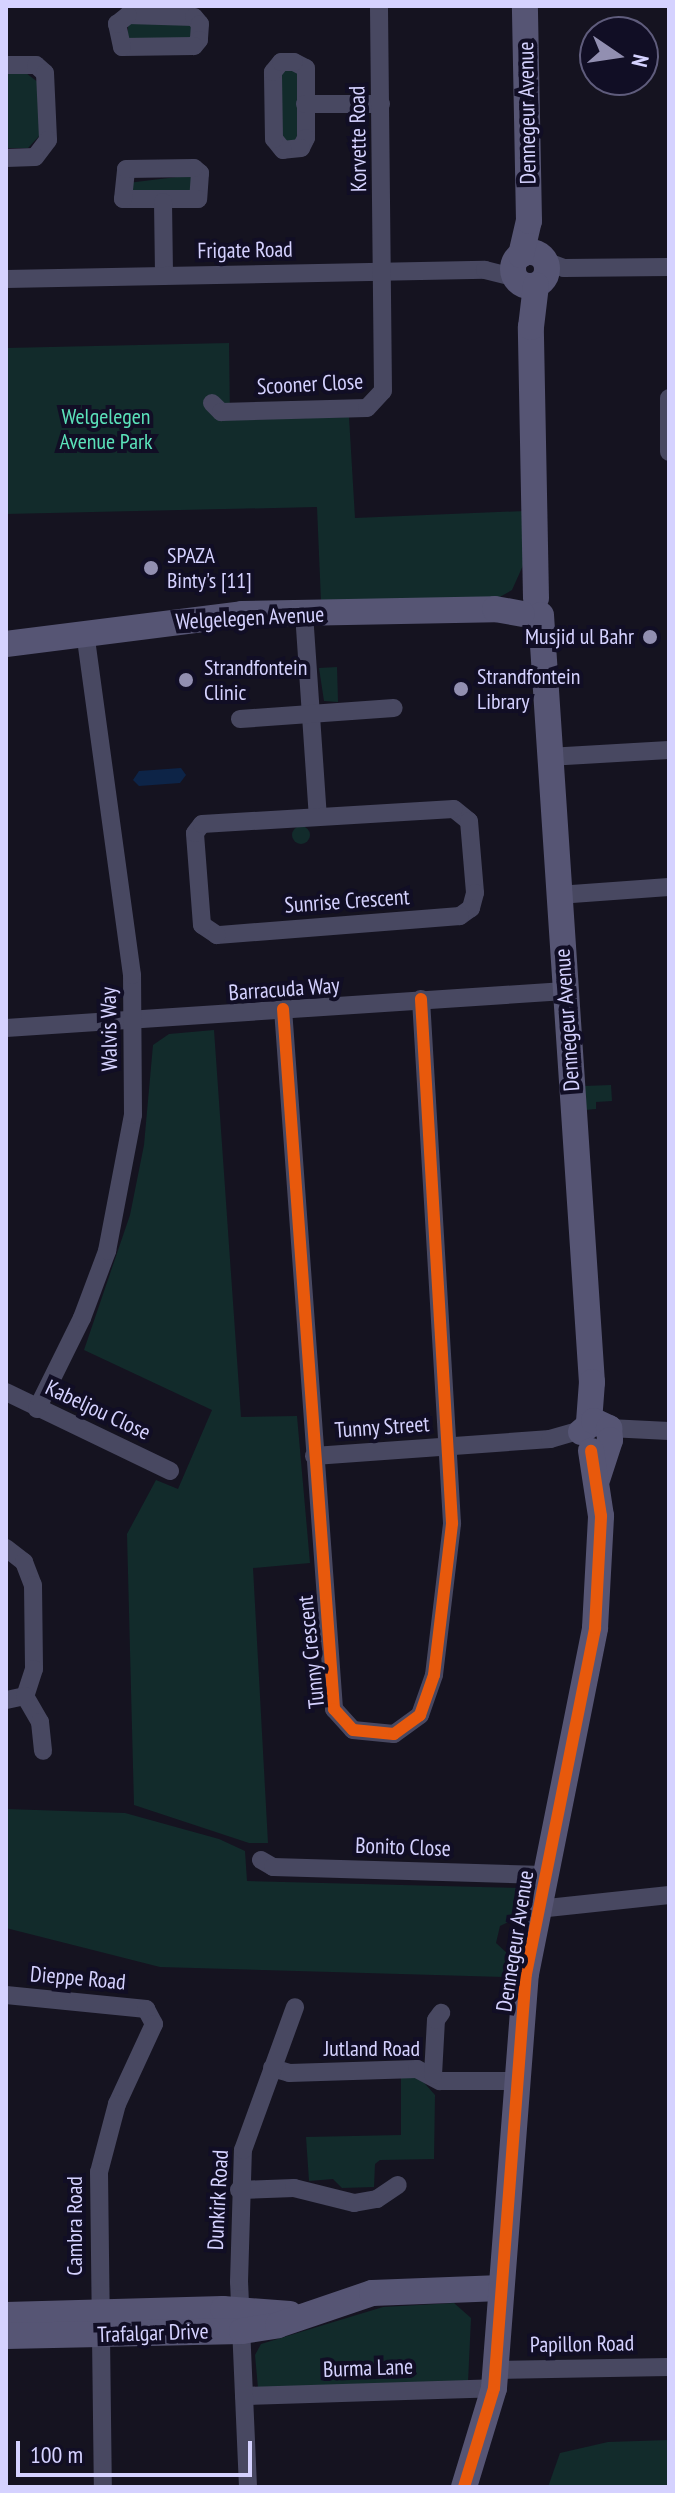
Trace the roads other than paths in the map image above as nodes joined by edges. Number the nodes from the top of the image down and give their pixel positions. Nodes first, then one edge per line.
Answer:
1 (379, 6) edge
2 (525, 6) edge
3 (6, 65) edge
4 (305, 104) dead end
5 (381, 104) junction
6 (6, 158) edge
7 (163, 202) dead end
8 (669, 267) edge
9 (534, 269) junction
10 (384, 272) junction
11 (164, 276) junction
12 (6, 279) edge
13 (669, 398) edge
14 (212, 403) dead end
15 (669, 452) edge
16 (530, 609) junction
17 (304, 613) junction
18 (85, 633) junction
19 (6, 644) edge
20 (394, 708) dead end
21 (310, 715) junction
22 (240, 719) dead end
23 (669, 750) edge
24 (548, 757) junction
25 (318, 817) junction
26 (669, 887) edge
27 (558, 895) junction
28 (565, 991) junction
29 (421, 999) junction
30 (283, 1009) junction
31 (134, 1020) junction
32 (6, 1028) edge
33 (6, 1392) edge
34 (37, 1409) junction
35 (661, 1432) edge
36 (596, 1435) junction
37 (449, 1446) junction
38 (314, 1456) junction
39 (170, 1471) dead end
40 (6, 1548) edge
41 (15, 1698) edge
42 (43, 1751) dead end
43 (261, 1860) dead end
44 (545, 1875) junction
45 (669, 1895) edge
46 (538, 1909) junction
47 (6, 1995) edge
48 (295, 2007) dead end
49 (146, 2009) joint
50 (441, 2013) dead end
51 (272, 2068) junction
52 (433, 2075) junction
53 (517, 2081) junction
54 (398, 2185) dead end
55 (239, 2190) junction
56 (501, 2288) junction
57 (6, 2315) edge
58 (242, 2320) junction
59 (100, 2324) junction
60 (6, 2336) edge
61 (669, 2367) edge
62 (495, 2379) junction
63 (244, 2396) junction
64 (103, 2487) edge
65 (248, 2487) edge
66 (464, 2487) edge

1 - 5 street, Korvette Road
2 - 9 street, Dennegeur Avenue
3 - 6 street
4 - 5 street
5 - 10 street, Korvette Road
7 - 11 street
8 - 9 street, Frigate Road
9 - 10 street, Frigate Road
9 - 16 street, Dennegeur Avenue
10 - 11 street, Frigate Road
10 - 14 street, Scooner Close
11 - 12 street, Frigate Road
13 - 15 street
16 - 17 street, Welgelegen Avenue
16 - 24 street, Dennegeur Avenue
17 - 18 street, Welgelegen Avenue
17 - 21 street
18 - 19 street, Welgelegen Avenue
18 - 31 street, Walvis Way
20 - 21 street
21 - 22 street
21 - 25 street
23 - 24 street
24 - 27 street, Dennegeur Avenue
25 - 25 street, Sunrise Crescent
26 - 27 street
27 - 28 street, Dennegeur Avenue
28 - 29 street, Barracuda Way
28 - 36 street, Dennegeur Avenue
29 - 30 street, Barracuda Way
29 - 37 street, Tunny Crescent
30 - 31 street, Barracuda Way
30 - 38 street, Tunny Crescent
31 - 32 street, Barracuda Way
31 - 34 street, Walvis Way
33 - 34 street, Kabeljou Close
34 - 39 street, Kabeljou Close
35 - 36 street, Tunny Street
36 - 37 street, Tunny Street
36 - 44 street, Dennegeur Avenue
37 - 38 street, Tunny Street
37 - 38 street, Tunny Crescent
40 - 41 street
41 - 42 street
43 - 44 street, Bonito Close
44 - 46 street, Dennegeur Avenue
45 - 46 street
46 - 53 street, Dennegeur Avenue
47 - 49 street, Dieppe Road
48 - 51 street, Dunkirk Road
49 - 59 street, Cambra Road
50 - 52 street
51 - 52 street, Jutland Road
51 - 55 street, Dunkirk Road
52 - 53 street, Jutland Road
53 - 56 street, Dennegeur Avenue
54 - 55 street
55 - 58 street, Dunkirk Road
56 - 58 street, Trafalgar Drive
56 - 62 street, Dennegeur Avenue
57 - 59 street, Trafalgar Drive
58 - 59 street, Trafalgar Drive
58 - 63 street, Dunkirk Road
59 - 60 street, Trafalgar Drive
59 - 64 street
61 - 62 street, Papillon Road
62 - 63 street, Burma Lane
62 - 66 street, Dennegeur Avenue
63 - 65 street, Dunkirk Road

